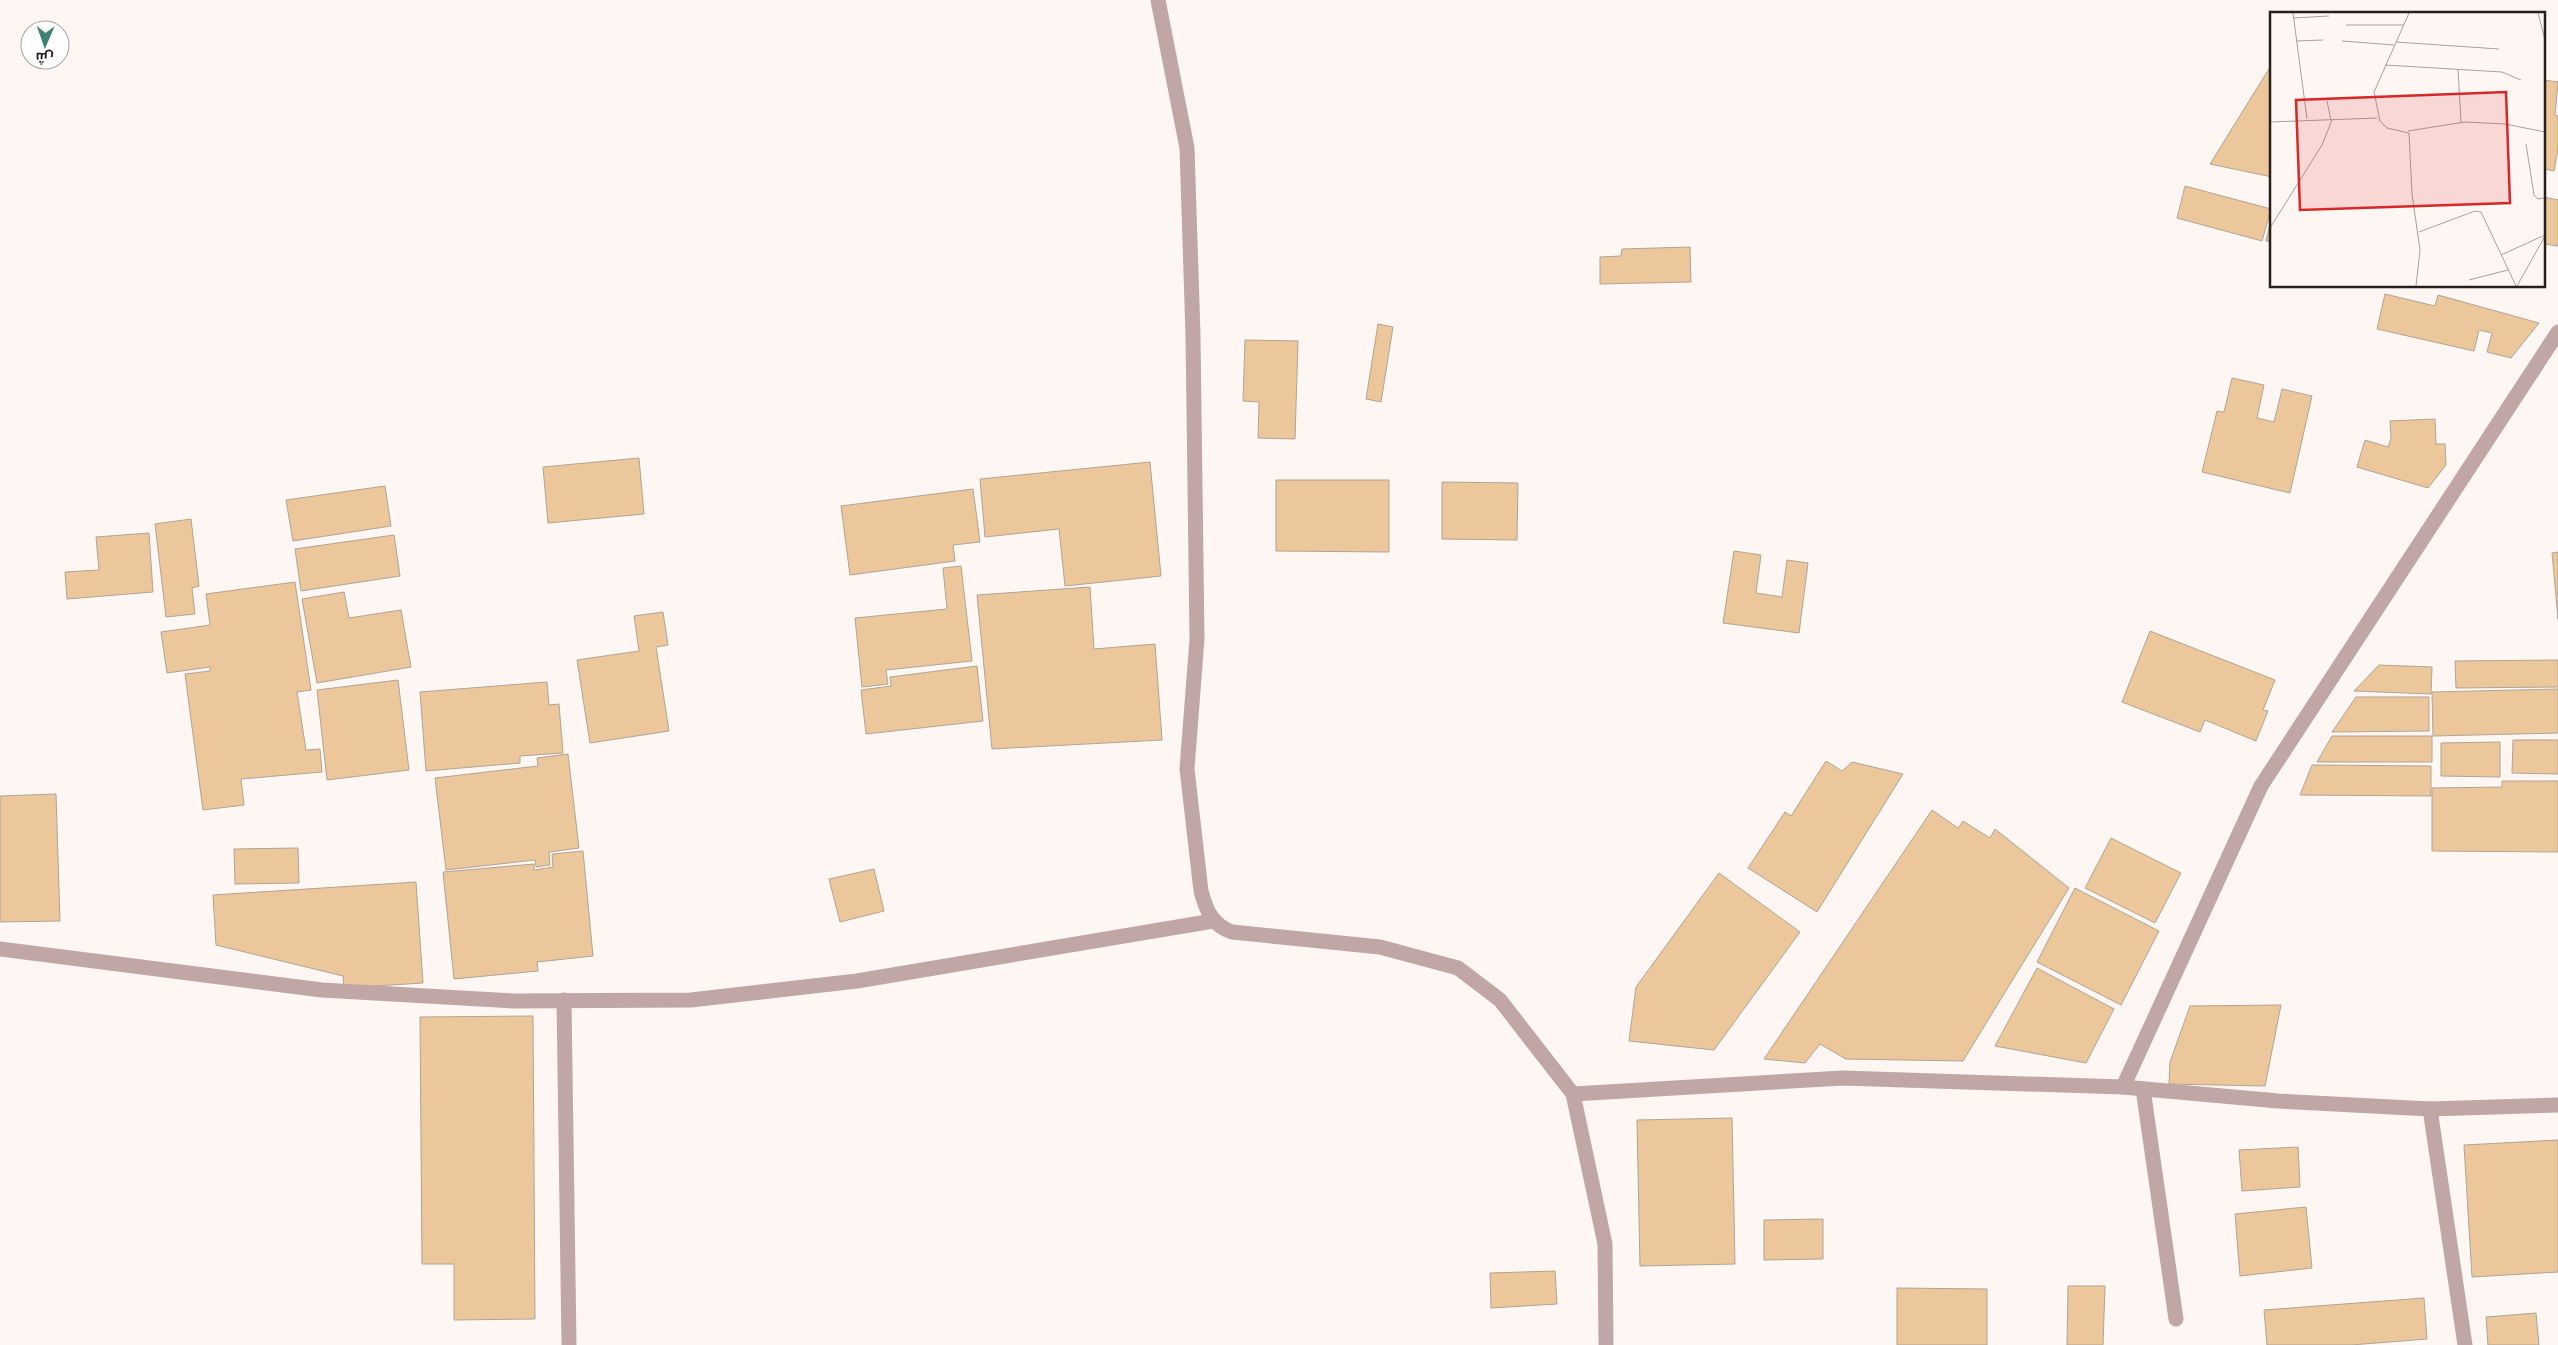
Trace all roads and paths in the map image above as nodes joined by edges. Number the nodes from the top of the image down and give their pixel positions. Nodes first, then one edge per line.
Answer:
1 (1158, 0) edge
2 (2558, 332) edge
3 (1213, 921) junction
4 (0, 949) edge
5 (564, 1000) junction
6 (2123, 1087) junction
7 (2142, 1089) junction
8 (1574, 1094) junction
9 (2558, 1105) edge
10 (2430, 1109) junction
11 (2176, 1318) dead end
12 (569, 1345) edge
13 (1606, 1345) edge
14 (2465, 1345) edge

1 - 3 street
2 - 6 street
3 - 5 street
3 - 8 street
4 - 5 street
5 - 12 street
6 - 7 street
6 - 8 street
7 - 10 street
7 - 11 street
8 - 13 street
9 - 10 street
10 - 14 street

